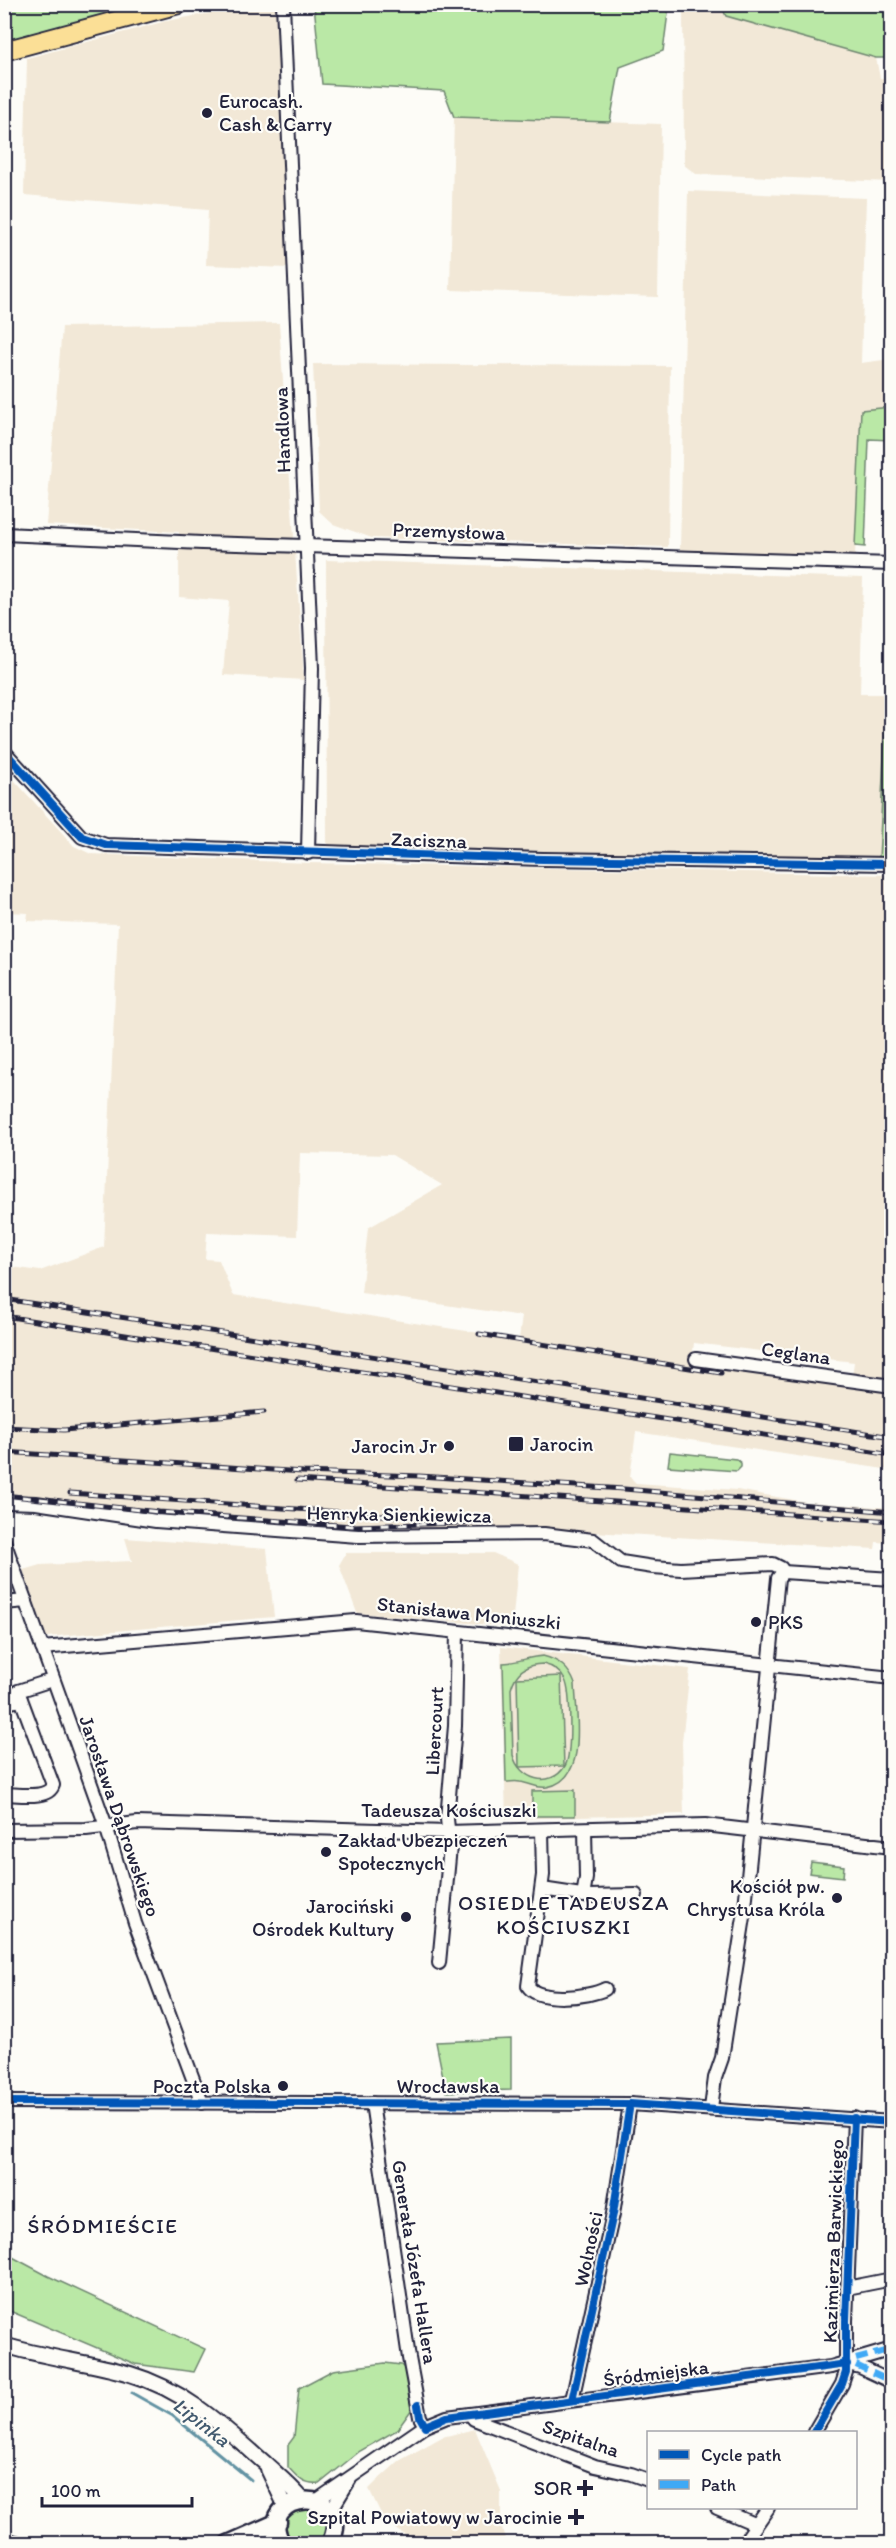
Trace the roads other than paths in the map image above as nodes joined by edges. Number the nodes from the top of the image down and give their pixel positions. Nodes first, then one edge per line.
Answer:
1 (179, 4) edge
2 (283, 4) edge
3 (4, 51) edge
4 (4, 534) edge
5 (306, 546) junction
6 (891, 564) edge
7 (4, 751) edge
8 (308, 853) junction
9 (891, 864) edge
10 (696, 1359) dead end
11 (891, 1386) edge
12 (4, 1502) edge
13 (4, 1541) edge
14 (783, 1572) junction
15 (891, 1579) edge
16 (26, 1601) junction
17 (4, 1603) edge
18 (457, 1632) junction
19 (42, 1648) junction
20 (769, 1667) junction
21 (891, 1678) edge
22 (52, 1680) junction
23 (21, 1700) junction
24 (4, 1703) edge
25 (4, 1794) edge
26 (105, 1826) junction
27 (585, 1829) junction
28 (4, 1830) edge
29 (542, 1830) junction
30 (752, 1830) junction
31 (448, 1832) junction
32 (891, 1847) edge
33 (542, 1889) junction
34 (636, 1895) dead end
35 (583, 1896) junction
36 (439, 1962) dead end
37 (605, 1989) dead end
38 (4, 2102) edge
39 (202, 2103) junction
40 (372, 2103) junction
41 (630, 2104) junction
42 (711, 2108) junction
43 (854, 2118) junction
44 (891, 2122) edge
45 (891, 2279) edge
46 (847, 2288) junction
47 (4, 2345) edge
48 (891, 2349) edge
49 (846, 2364) junction
50 (891, 2382) edge
51 (572, 2400) junction
52 (470, 2414) junction
53 (425, 2426) junction
54 (815, 2431) edge
55 (266, 2465) junction
56 (350, 2479) junction
57 (647, 2480) edge
58 (309, 2500) junction
59 (719, 2509) edge
60 (767, 2509) edge
61 (330, 2512) junction
62 (282, 2515) junction
63 (755, 2524) junction
64 (4, 2539) edge
65 (230, 2542) edge
66 (281, 2542) edge
67 (330, 2543) edge
68 (23, 2544) edge
69 (743, 2544) edge

1 - 3 main road
2 - 5 street, Handlowa
4 - 5 street, Przemysłowa
5 - 6 street, Przemysłowa
5 - 8 street, Handlowa
7 - 8 street, Zaciszna
8 - 9 street, Zaciszna
10 - 11 street, Ceglana
12 - 14 street, Henryka Sienkiewicza
13 - 16 street, Jarosława Dąbrowskiego
14 - 15 street, Henryka Sienkiewicza
14 - 20 street
16 - 17 street
16 - 19 street, Jarosława Dąbrowskiego
18 - 19 street, Stanisława Moniuszki
18 - 20 street, Stanisława Moniuszki
18 - 31 street, Libercourt
19 - 22 street, Jarosława Dąbrowskiego
20 - 21 street, Stanisława Moniuszki
20 - 30 street
22 - 23 street
22 - 26 street, Jarosława Dąbrowskiego
23 - 24 street
23 - 25 street
26 - 28 street, Tadeusza Kościuszki
26 - 31 street, Tadeusza Kościuszki
26 - 39 street, Jarosława Dąbrowskiego
27 - 29 street, Tadeusza Kościuszki
27 - 30 street, Tadeusza Kościuszki
27 - 35 street
29 - 31 street, Tadeusza Kościuszki
29 - 33 street
30 - 32 street, Tadeusza Kościuszki
30 - 42 street
31 - 36 street, Libercourt
33 - 35 street
33 - 37 street
34 - 35 street
38 - 39 street, Wrocławska
39 - 40 street, Wrocławska
40 - 41 street, Wrocławska
40 - 53 street, Generała Józefa Hallera
41 - 42 street, Wrocławska
41 - 51 street, Wolności
42 - 43 street, Wrocławska
43 - 44 street, Wrocławska
43 - 46 street, Kazimierza Barwickiego
45 - 46 street
46 - 49 street, Kazimierza Barwickiego
47 - 55 street
48 - 49 street, Śródmiejska
49 - 50 street
49 - 51 street, Śródmiejska
49 - 54 street, Kazimierza Barwickiego
51 - 52 street, Śródmiejska
52 - 53 street, Śródmiejska
52 - 57 street, Szpitalna
53 - 56 street, Śródmiejska
55 - 58 street
55 - 62 street
56 - 58 street, Śródmiejska
56 - 61 street, Śródmiejska
58 - 61 main road
58 - 62 main road
59 - 63 street
60 - 63 street
61 - 67 main road
62 - 65 main road
62 - 66 main road
63 - 69 street
64 - 68 street
65 - 66 main road

